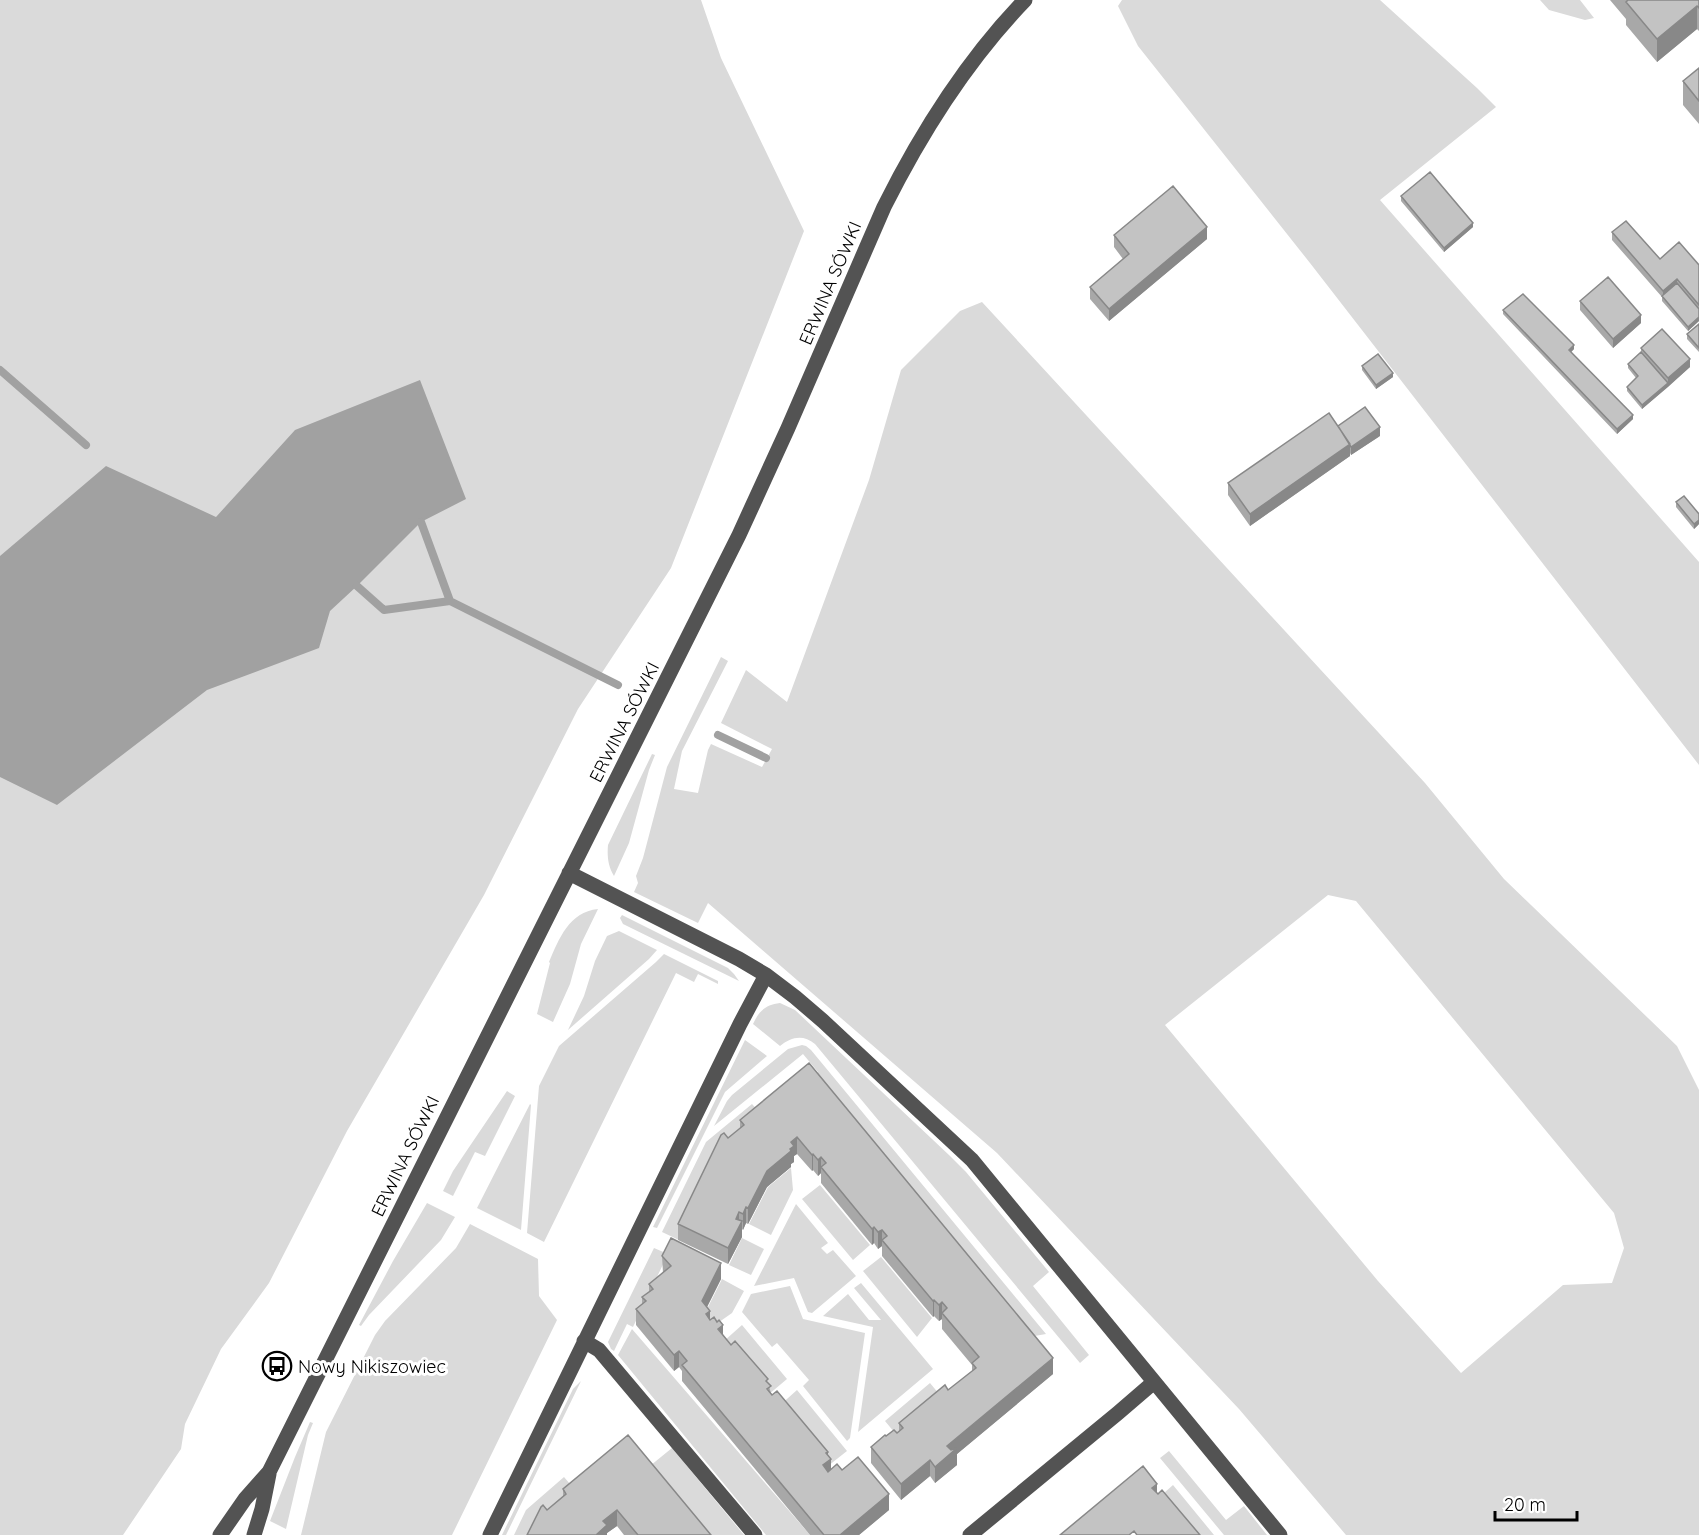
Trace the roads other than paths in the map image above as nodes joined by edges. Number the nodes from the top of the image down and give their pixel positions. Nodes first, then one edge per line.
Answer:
1 (1025, 0) edge
2 (569, 873) junction
3 (766, 975) junction
4 (584, 1341) junction
5 (1154, 1382) junction
6 (269, 1472) junction
7 (220, 1535) edge
8 (254, 1535) edge
9 (490, 1535) edge
10 (755, 1535) edge
11 (970, 1535) edge
12 (1280, 1535) edge

1 - 2 street, ERWINA SÓWKI
2 - 3 street
2 - 6 street, ERWINA SÓWKI
3 - 4 street
3 - 5 street
4 - 9 street
4 - 10 street
5 - 11 street
5 - 12 street
6 - 7 street, ERWINA SÓWKI
6 - 8 street, ERWINA SÓWKI

